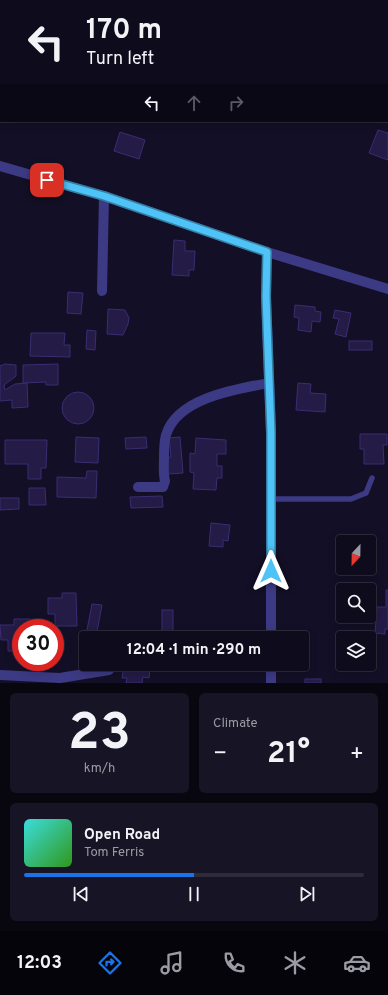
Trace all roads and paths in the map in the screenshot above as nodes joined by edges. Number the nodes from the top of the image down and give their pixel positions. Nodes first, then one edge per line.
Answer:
1 (0, 166) edge
2 (104, 196) junction
3 (267, 252) junction
4 (388, 289) edge
5 (102, 291) dead end
6 (269, 383) junction
7 (372, 478) dead end
8 (138, 487) dead end
9 (271, 499) junction
10 (271, 631) edge
11 (102, 671) edge
12 (271, 671) edge
13 (0, 675) edge
14 (271, 683) edge

1 - 2 street
2 - 3 street
2 - 5 street
3 - 4 street
3 - 6 street
6 - 8 street
6 - 9 street
7 - 9 lane
9 - 10 street
11 - 13 street
12 - 14 street

